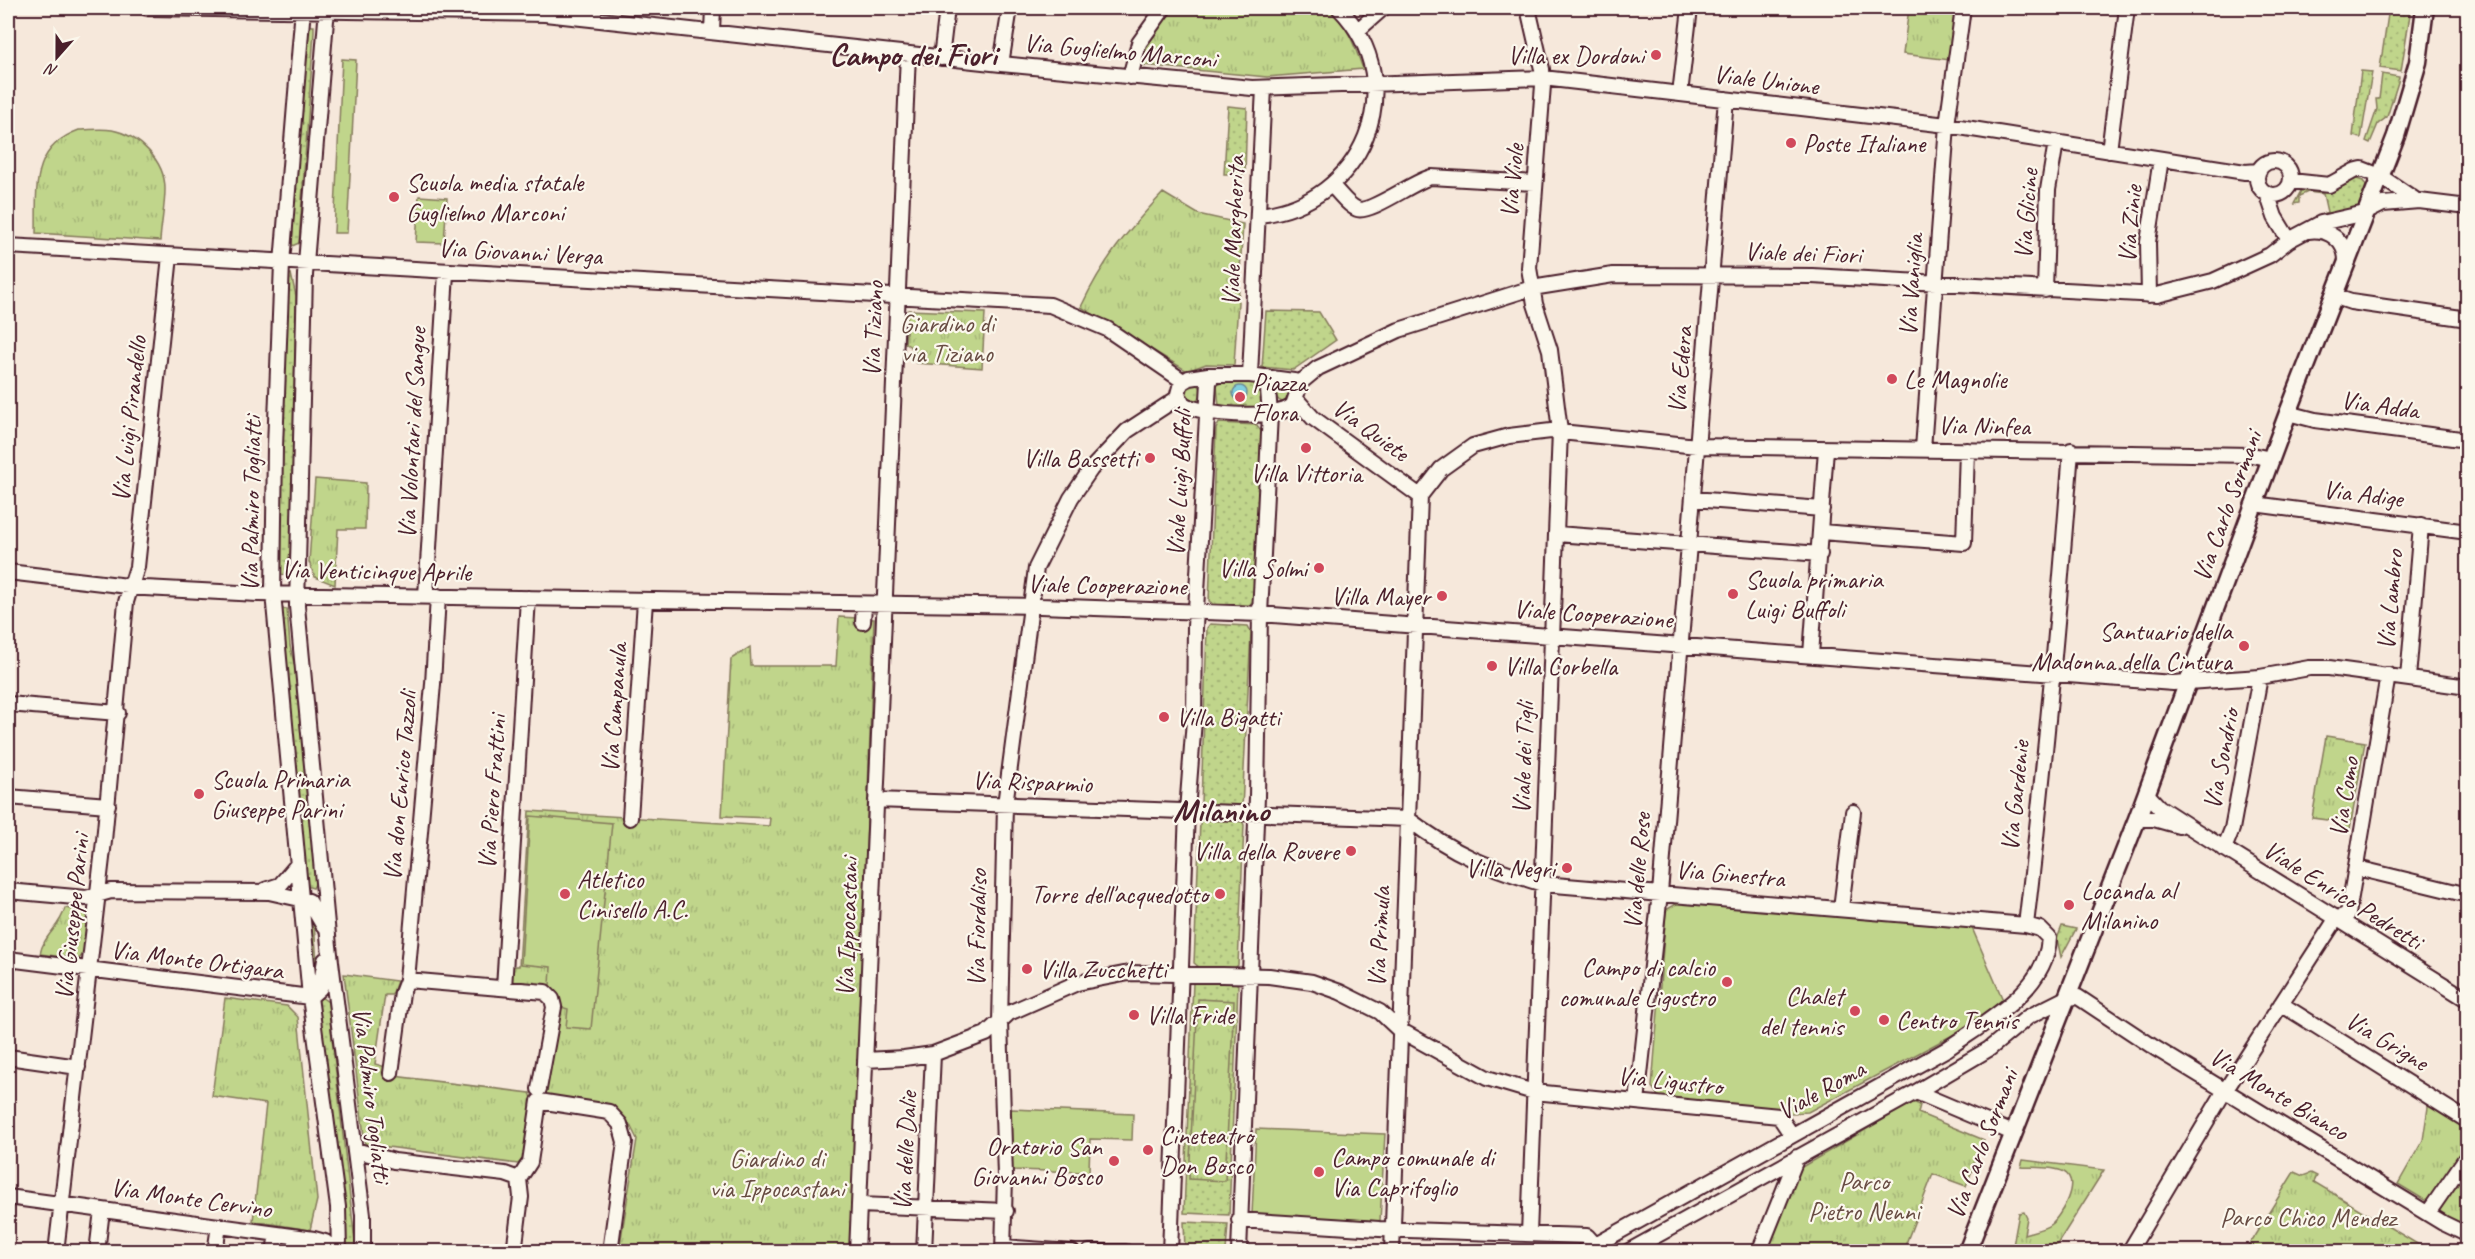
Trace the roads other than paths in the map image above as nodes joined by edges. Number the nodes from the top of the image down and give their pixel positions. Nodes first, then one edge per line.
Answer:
1 (147, 8) edge
2 (713, 8) edge
3 (947, 8) edge
4 (1010, 8) edge
5 (1164, 8) edge
6 (1339, 8) edge
7 (1383, 8) edge
8 (1528, 8) edge
9 (1689, 8) edge
10 (1963, 8) edge
11 (2127, 8) edge
12 (2425, 8) edge
13 (303, 9) edge
14 (327, 9) edge
15 (545, 11) edge
16 (712, 30) junction
17 (1357, 31) junction
18 (908, 54) junction
19 (941, 58) junction
20 (1001, 64) junction
21 (1130, 77) junction
22 (1543, 78) junction
23 (1374, 83) junction
24 (1264, 88) junction
25 (1680, 94) junction
26 (1726, 99) junction
27 (1947, 125) junction
28 (2056, 142) junction
29 (2109, 150) junction
30 (2161, 159) junction
31 (2259, 171) junction
32 (2380, 176) junction
33 (2290, 181) junction
34 (1535, 183) junction
35 (1332, 186) junction
36 (2267, 193) junction
37 (2282, 193) junction
38 (2419, 201) junction
39 (2468, 207) edge
40 (2365, 213) junction
41 (1258, 215) junction
42 (2308, 231) junction
43 (2287, 236) junction
44 (8, 246) edge
45 (170, 256) junction
46 (2346, 261) junction
47 (282, 262) junction
48 (306, 264) junction
49 (446, 273) junction
50 (1713, 274) junction
51 (1935, 284) junction
52 (1532, 288) junction
53 (2045, 290) junction
54 (2149, 295) junction
55 (2333, 296) junction
56 (898, 298) junction
57 (2468, 319) edge
58 (1213, 375) junction
59 (1250, 375) junction
60 (1267, 377) junction
61 (1187, 379) junction
62 (1301, 382) junction
63 (1179, 397) junction
64 (1296, 399) junction
65 (1208, 410) junction
66 (2288, 413) junction
67 (1270, 414) junction
68 (1560, 431) junction
69 (2468, 440) edge
70 (1697, 446) junction
71 (1826, 448) junction
72 (1923, 449) junction
73 (1967, 450) junction
74 (2071, 450) junction
75 (2271, 459) junction
76 (1420, 496) junction
77 (1693, 500) junction
78 (2254, 504) junction
79 (1822, 509) junction
80 (2421, 525) junction
81 (2468, 531) edge
82 (1821, 532) junction
83 (1557, 534) junction
84 (1690, 544) junction
85 (1820, 554) junction
86 (8, 572) edge
87 (130, 587) junction
88 (273, 593) junction
89 (297, 593) junction
90 (432, 596) junction
91 (528, 598) junction
92 (645, 601) junction
93 (864, 605) junction
94 (884, 605) junction
95 (1031, 607) junction
96 (1196, 611) junction
97 (1260, 614) junction
98 (863, 622) dead end
99 (1416, 625) junction
100 (1552, 634) junction
101 (1681, 644) junction
102 (1811, 655) junction
103 (2054, 673) junction
104 (2388, 675) junction
105 (2260, 677) junction
106 (2408, 678) junction
107 (2187, 683) junction
108 (2468, 687) edge
109 (8, 704) edge
110 (118, 713) junction
111 (2146, 793) junction
112 (8, 796) edge
113 (876, 800) junction
114 (1005, 805) junction
115 (108, 806) junction
116 (1187, 811) junction
117 (1853, 812) dead end
118 (1256, 813) junction
119 (630, 818) dead end
120 (1408, 819) junction
121 (2137, 819) junction
122 (2193, 829) junction
123 (2224, 849) junction
124 (297, 865) junction
125 (2356, 868) junction
126 (1543, 884) junction
127 (8, 891) edge
128 (254, 892) junction
129 (1660, 893) junction
130 (98, 894) junction
131 (2468, 895) edge
132 (300, 897) junction
133 (1841, 908) junction
134 (2336, 919) junction
135 (2026, 925) junction
136 (2049, 938) joint
137 (328, 939) junction
138 (8, 959) edge
139 (90, 970) junction
140 (1181, 973) junction
141 (1250, 976) junction
142 (406, 980) junction
143 (504, 988) junction
144 (310, 997) junction
145 (2066, 998) junction
146 (2468, 1000) edge
147 (2281, 1004) junction
148 (1000, 1022) junction
149 (1398, 1029) junction
150 (933, 1054) junction
151 (8, 1057) edge
152 (866, 1060) junction
153 (78, 1067) junction
154 (390, 1073) dead end
155 (539, 1089) dead end
156 (2226, 1090) junction
157 (1534, 1092) junction
158 (1916, 1092) junction
159 (1638, 1102) junction
160 (2468, 1120) edge
161 (2013, 1133) junction
162 (1791, 1134) junction
163 (355, 1150) junction
164 (1803, 1154) junction
165 (2468, 1155) edge
166 (519, 1179) junction
167 (8, 1197) edge
168 (62, 1204) junction
169 (860, 1205) junction
170 (338, 1207) junction
171 (927, 1207) junction
172 (102, 1210) junction
173 (1006, 1211) junction
174 (2428, 1213) junction
175 (1239, 1220) junction
176 (219, 1226) junction
177 (1393, 1230) junction
178 (277, 1234) junction
179 (1529, 1234) junction
180 (2468, 1235) edge
181 (314, 1239) junction
182 (1589, 1248) edge
183 (1003, 1249) edge
184 (56, 1251) edge
185 (97, 1251) edge
186 (215, 1251) edge
187 (274, 1251) edge
188 (338, 1251) edge
189 (363, 1251) edge
190 (514, 1251) edge
191 (610, 1251) edge
192 (857, 1251) edge
193 (924, 1251) edge
194 (1072, 1251) edge
195 (1089, 1251) edge
196 (1126, 1251) edge
197 (1170, 1251) edge
198 (1239, 1251) edge
199 (1392, 1251) edge
200 (1627, 1251) edge
201 (1759, 1251) edge
202 (1967, 1251) edge
203 (2129, 1251) edge

1 - 13 street, Via Guglielmo Marconi
2 - 16 street
3 - 19 street
4 - 20 street
5 - 21 street
6 - 17 street
7 - 17 street
8 - 22 street, Via Viole
9 - 25 street
10 - 27 street, Via Vaniglia
11 - 29 street
12 - 32 main road, Via Carlo Sormani
13 - 14 street, Via Guglielmo Marconi
13 - 47 street, Via Palmiro Togliatti
14 - 15 street, Via Guglielmo Marconi
14 - 48 street, Via Palmiro Togliatti
15 - 16 street, Via Guglielmo Marconi
16 - 18 street, Via Guglielmo Marconi
17 - 23 street
18 - 19 street, Via Guglielmo Marconi
18 - 56 street, Via Tiziano
19 - 20 street, Via Guglielmo Marconi
20 - 21 street, Via Guglielmo Marconi
21 - 24 street, Via Guglielmo Marconi
22 - 23 street, Viale Unione
22 - 25 street, Viale Unione
22 - 34 street, Via Viole
23 - 24 street, Viale Unione
23 - 35 street
24 - 41 street, Viale Margherita
25 - 26 street, Viale Unione
26 - 27 street, Viale Unione
26 - 50 street, Via Edera
27 - 28 street, Viale Unione
27 - 51 street, Via Vaniglia
28 - 29 street, Viale Unione
28 - 53 street, Via Glicine
29 - 30 street, Viale Unione
30 - 31 street, Viale Unione
30 - 54 street, Via Zinie
31 - 33 street, Viale Unione
31 - 36 street
32 - 33 street
32 - 38 street
32 - 40 main road, Via Carlo Sormani
33 - 37 street
34 - 35 street
34 - 52 street, Via Viole
35 - 41 street
36 - 37 street
36 - 43 street
37 - 43 street
38 - 39 street
38 - 40 street, Viale dei Fiori
40 - 42 street, Viale dei Fiori
40 - 46 main road, Via Carlo Sormani
41 - 59 street, Viale Margherita
42 - 43 street, Viale dei Fiori
42 - 46 street
43 - 54 street, Viale dei Fiori
44 - 45 street, Via Giovanni Verga
45 - 47 street, Via Giovanni Verga
45 - 87 street, Via Luigi Pirandello
46 - 55 main road, Via Carlo Sormani
47 - 48 street, Via Giovanni Verga
47 - 88 street, Via Palmiro Togliatti
48 - 49 street, Via Giovanni Verga
48 - 89 street, Via Palmiro Togliatti
49 - 56 street, Via Giovanni Verga
49 - 90 street, Via Volontari del Sangue
50 - 51 street, Viale dei Fiori
50 - 52 street, Viale dei Fiori
50 - 70 street, Via Edera
51 - 53 street, Viale dei Fiori
51 - 72 street, Via Vaniglia
52 - 62 street, Viale dei Fiori
52 - 68 street, Viale dei Tigli
53 - 54 street, Viale dei Fiori
55 - 57 street
55 - 66 main road, Via Carlo Sormani
56 - 61 street, Via Giovanni Verga
56 - 94 street, Via Tiziano
58 - 59 street
58 - 61 street
58 - 65 street, Viale Luigi Buffoli
59 - 60 street
60 - 62 street
60 - 67 street
61 - 63 street
62 - 64 street
63 - 65 street
63 - 95 street, Via Fiordaliso
64 - 67 street
64 - 76 street, Via Quiete
65 - 67 street
65 - 96 street, Viale Luigi Buffoli
66 - 69 street, Via Adda
66 - 75 main road, Via Carlo Sormani
67 - 97 street
68 - 70 street, Via Ninfea
68 - 76 street, Via Ninfea
68 - 83 street, Viale dei Tigli
70 - 71 street, Via Ninfea
70 - 77 street, Via Edera
71 - 72 street, Via Ninfea
71 - 79 street
72 - 73 street, Via Ninfea
73 - 74 street, Via Ninfea
73 - 82 street
74 - 75 street, Via Ninfea
74 - 103 street, Via Gardenie
75 - 78 main road, Via Carlo Sormani
76 - 99 street, Via Primula
77 - 79 street
77 - 84 street, Via Edera
78 - 80 street, Via Adige
78 - 107 main road, Via Carlo Sormani
79 - 82 street
80 - 81 street, Via Adige
80 - 106 street, Via Lambro
82 - 85 street
83 - 84 street
83 - 100 street, Viale dei Tigli
84 - 85 street
84 - 101 street, Via Edera
85 - 102 street
86 - 87 street, Via Venticinque Aprile
87 - 88 street, Via Venticinque Aprile
87 - 110 street, Via Giuseppe Parini
88 - 89 street, Via Venticinque Aprile
88 - 124 street, Via Palmiro Togliatti
89 - 90 street, Via Venticinque Aprile
89 - 137 street, Via Palmiro Togliatti
90 - 91 street, Via Venticinque Aprile
90 - 142 street, Via don Enrico Tazzoli
91 - 92 street, Via Venticinque Aprile
91 - 143 street, Via Piero Frattini
92 - 93 street, Via Venticinque Aprile
92 - 119 street, Via Campanula
93 - 94 street, Viale Cooperazione
93 - 98 street
94 - 95 street, Viale Cooperazione
94 - 113 street, Via Ippocastani
95 - 96 street, Viale Cooperazione
95 - 114 street, Via Fiordaliso
96 - 97 street, Viale Cooperazione
96 - 116 street, Viale Luigi Buffoli
97 - 99 street, Viale Cooperazione
97 - 118 street
99 - 100 street, Viale Cooperazione
99 - 120 street, Via Primula
100 - 101 street, Viale Cooperazione
100 - 126 street, Viale dei Tigli
101 - 102 street, Viale Cooperazione
101 - 129 street, Via delle Rose
102 - 103 street, Viale Cooperazione
103 - 107 street, Viale Cooperazione
103 - 135 street, Via Gardenie
104 - 105 street, Viale Cooperazione
104 - 106 street, Viale Cooperazione
104 - 125 street, Via Como
105 - 107 street, Viale Cooperazione
105 - 123 street, Via Sondrio
106 - 108 street, Viale Cooperazione
107 - 111 main road, Via Carlo Sormani
109 - 110 street
110 - 115 street, Via Giuseppe Parini
111 - 121 main road, Via Carlo Sormani
111 - 122 street, Viale Enrico Pedretti
112 - 115 street
113 - 114 street, Via Risparmio
113 - 152 street, Via Ippocastani
114 - 116 street, Via Risparmio
114 - 148 street, Via Fiordaliso
115 - 130 street, Via Giuseppe Parini
116 - 118 street
116 - 140 street, Viale Luigi Buffoli
117 - 133 street
118 - 120 street
118 - 141 street
120 - 126 street, Via Ginestra
120 - 149 street, Via Primula
121 - 122 street, Viale Enrico Pedretti
121 - 145 main road, Via Carlo Sormani
122 - 123 street, Viale Enrico Pedretti
123 - 134 street, Viale Enrico Pedretti
124 - 128 street
124 - 132 street, Via Palmiro Togliatti
125 - 131 street
125 - 134 street, Via Como
126 - 129 street, Via Ginestra
126 - 157 street, Viale dei Tigli
127 - 130 street
128 - 130 street
128 - 132 street
129 - 133 street, Via Ginestra
129 - 159 street, Via delle Rose
130 - 139 street, Via Giuseppe Parini
132 - 137 street
132 - 144 street, Via Palmiro Togliatti
133 - 135 street, Via Ginestra
134 - 146 street, Viale Enrico Pedretti
134 - 147 street
135 - 136 street, Via Ginestra
136 - 162 street, Viale Roma
137 - 144 street, Via Palmiro Togliatti
137 - 163 street, Via Palmiro Togliatti
138 - 139 street, Via Monte Ortigara
139 - 144 street, Via Monte Ortigara
139 - 153 street, Via Giuseppe Parini
140 - 141 street
140 - 148 street
140 - 197 street, Viale Luigi Buffoli
141 - 149 street, Via Ligustro
141 - 175 street
142 - 143 street
142 - 154 street, Via don Enrico Tazzoli
143 - 155 street
144 - 170 street, Via Palmiro Togliatti
145 - 156 street, Via Monte Bianco
145 - 158 street, Viale Roma
145 - 161 main road, Via Carlo Sormani
147 - 156 street
147 - 160 street, Via Grigne
148 - 150 street
148 - 173 street, Via Fiordaliso
149 - 157 street, Via Ligustro
149 - 177 street, Via Primula
150 - 152 street
150 - 171 street, Via delle Dalie
151 - 153 street
152 - 169 street, Via Ippocastani
153 - 168 street, Via Giuseppe Parini
156 - 174 street, Via Monte Bianco
156 - 203 street
157 - 159 street, Via Ligustro
157 - 179 street, Viale dei Tigli
158 - 161 street
158 - 164 street, Viale Roma
159 - 162 street, Via Ligustro
161 - 202 main road, Via Carlo Sormani
162 - 164 street
162 - 182 street, Viale Roma
163 - 166 street
163 - 189 street, Via Palmiro Togliatti
164 - 200 street, Viale Roma
164 - 201 street
165 - 174 street
166 - 190 street
166 - 191 street
167 - 168 street, Via Monte Cervino
168 - 172 street, Via Monte Cervino
168 - 184 street, Via Giuseppe Parini
169 - 171 street
169 - 192 street, Via Ippocastani
170 - 181 street
170 - 188 street, Via Palmiro Togliatti
171 - 173 street
171 - 193 street, Via delle Dalie
172 - 176 street, Via Monte Cervino
172 - 185 street
173 - 183 street, Via Fiordaliso
174 - 180 street, Via Monte Bianco
175 - 177 street
175 - 198 street
176 - 178 street, Via Monte Cervino
176 - 186 street
177 - 179 street
177 - 199 street, Via Primula
178 - 181 street, Via Monte Cervino
178 - 187 street
179 - 182 street
181 - 188 street, Via Monte Cervino
183 - 194 street
195 - 196 street

